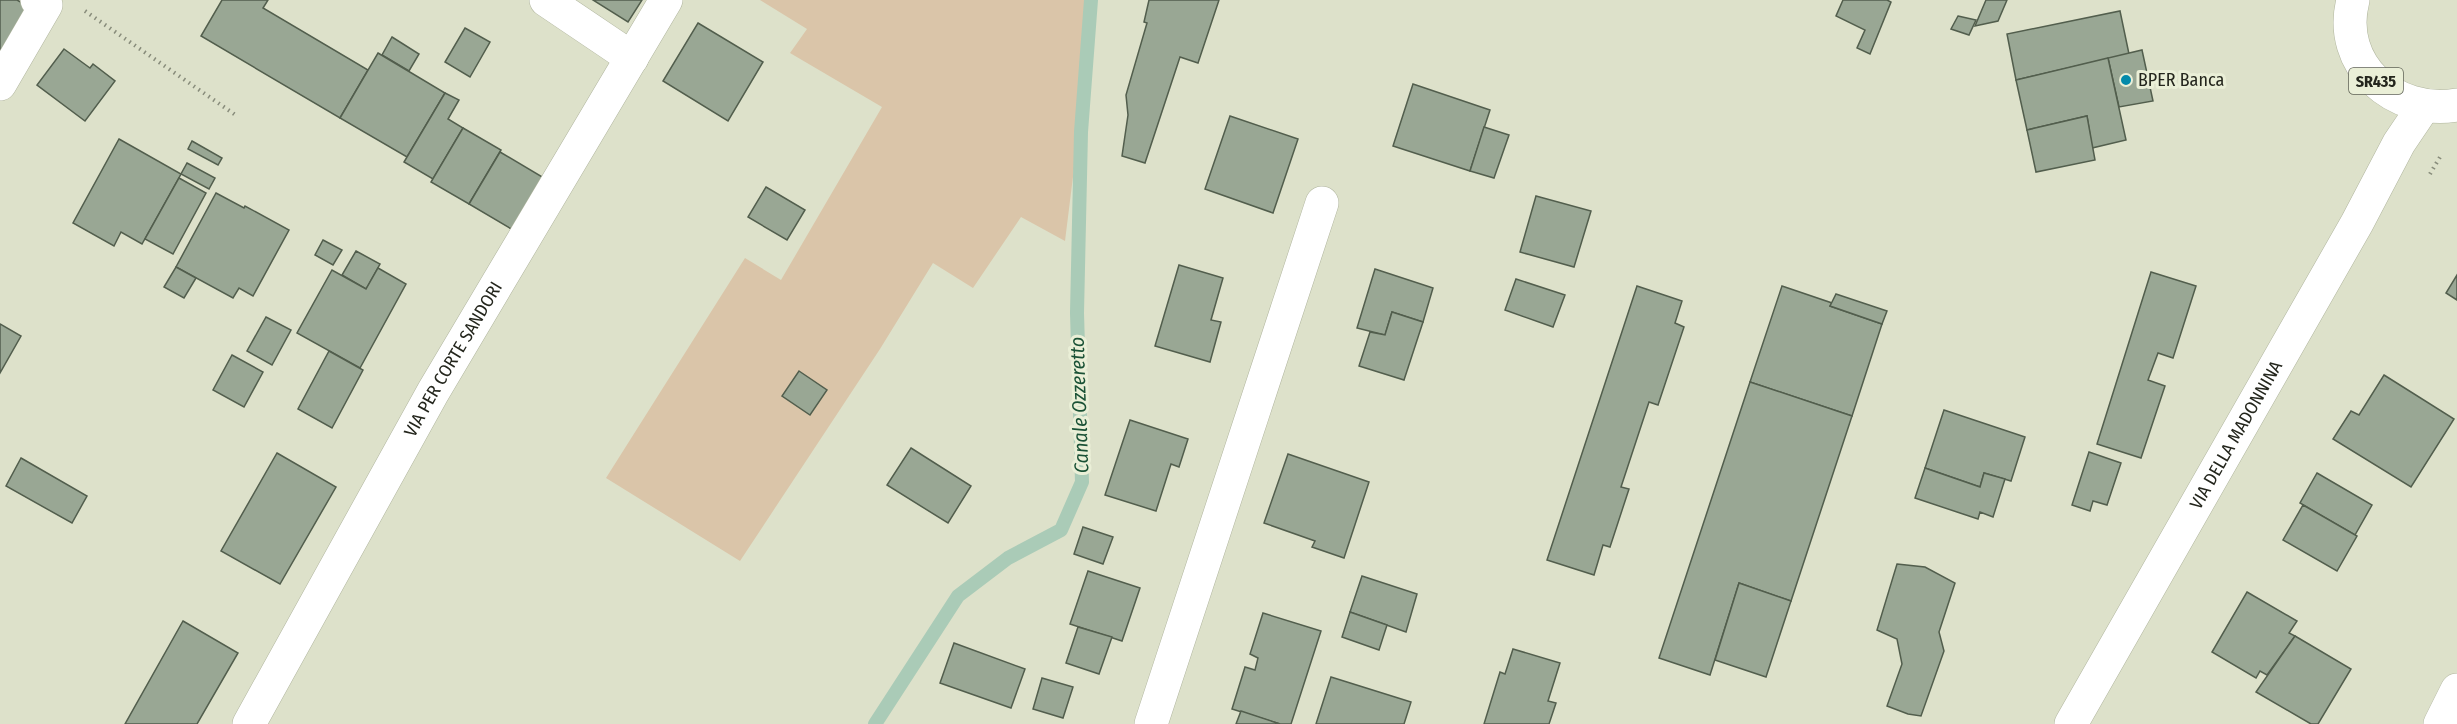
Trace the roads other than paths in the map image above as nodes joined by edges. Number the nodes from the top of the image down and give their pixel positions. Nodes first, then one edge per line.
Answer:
1 (37, 0) edge
2 (546, 0) edge
3 (666, 0) edge
4 (2353, 0) edge
5 (632, 58) junction
6 (0, 84) edge
7 (2394, 96) junction
8 (2457, 105) edge
9 (2424, 106) junction
10 (2399, 143) junction
11 (1322, 203) dead end
12 (2457, 690) edge
13 (249, 724) edge
14 (1151, 724) edge
15 (2071, 724) edge
16 (2440, 724) edge

1 - 6 street
2 - 5 street
3 - 5 street, VIA PER CORTE SANDORI
4 - 7 street, SR435
5 - 13 street, VIA PER CORTE SANDORI
7 - 9 street, SR435
7 - 10 street
8 - 9 street, SR435
9 - 10 street, VIA DELLA MADONNINA
10 - 15 street, VIA DELLA MADONNINA
11 - 14 street
12 - 16 street

